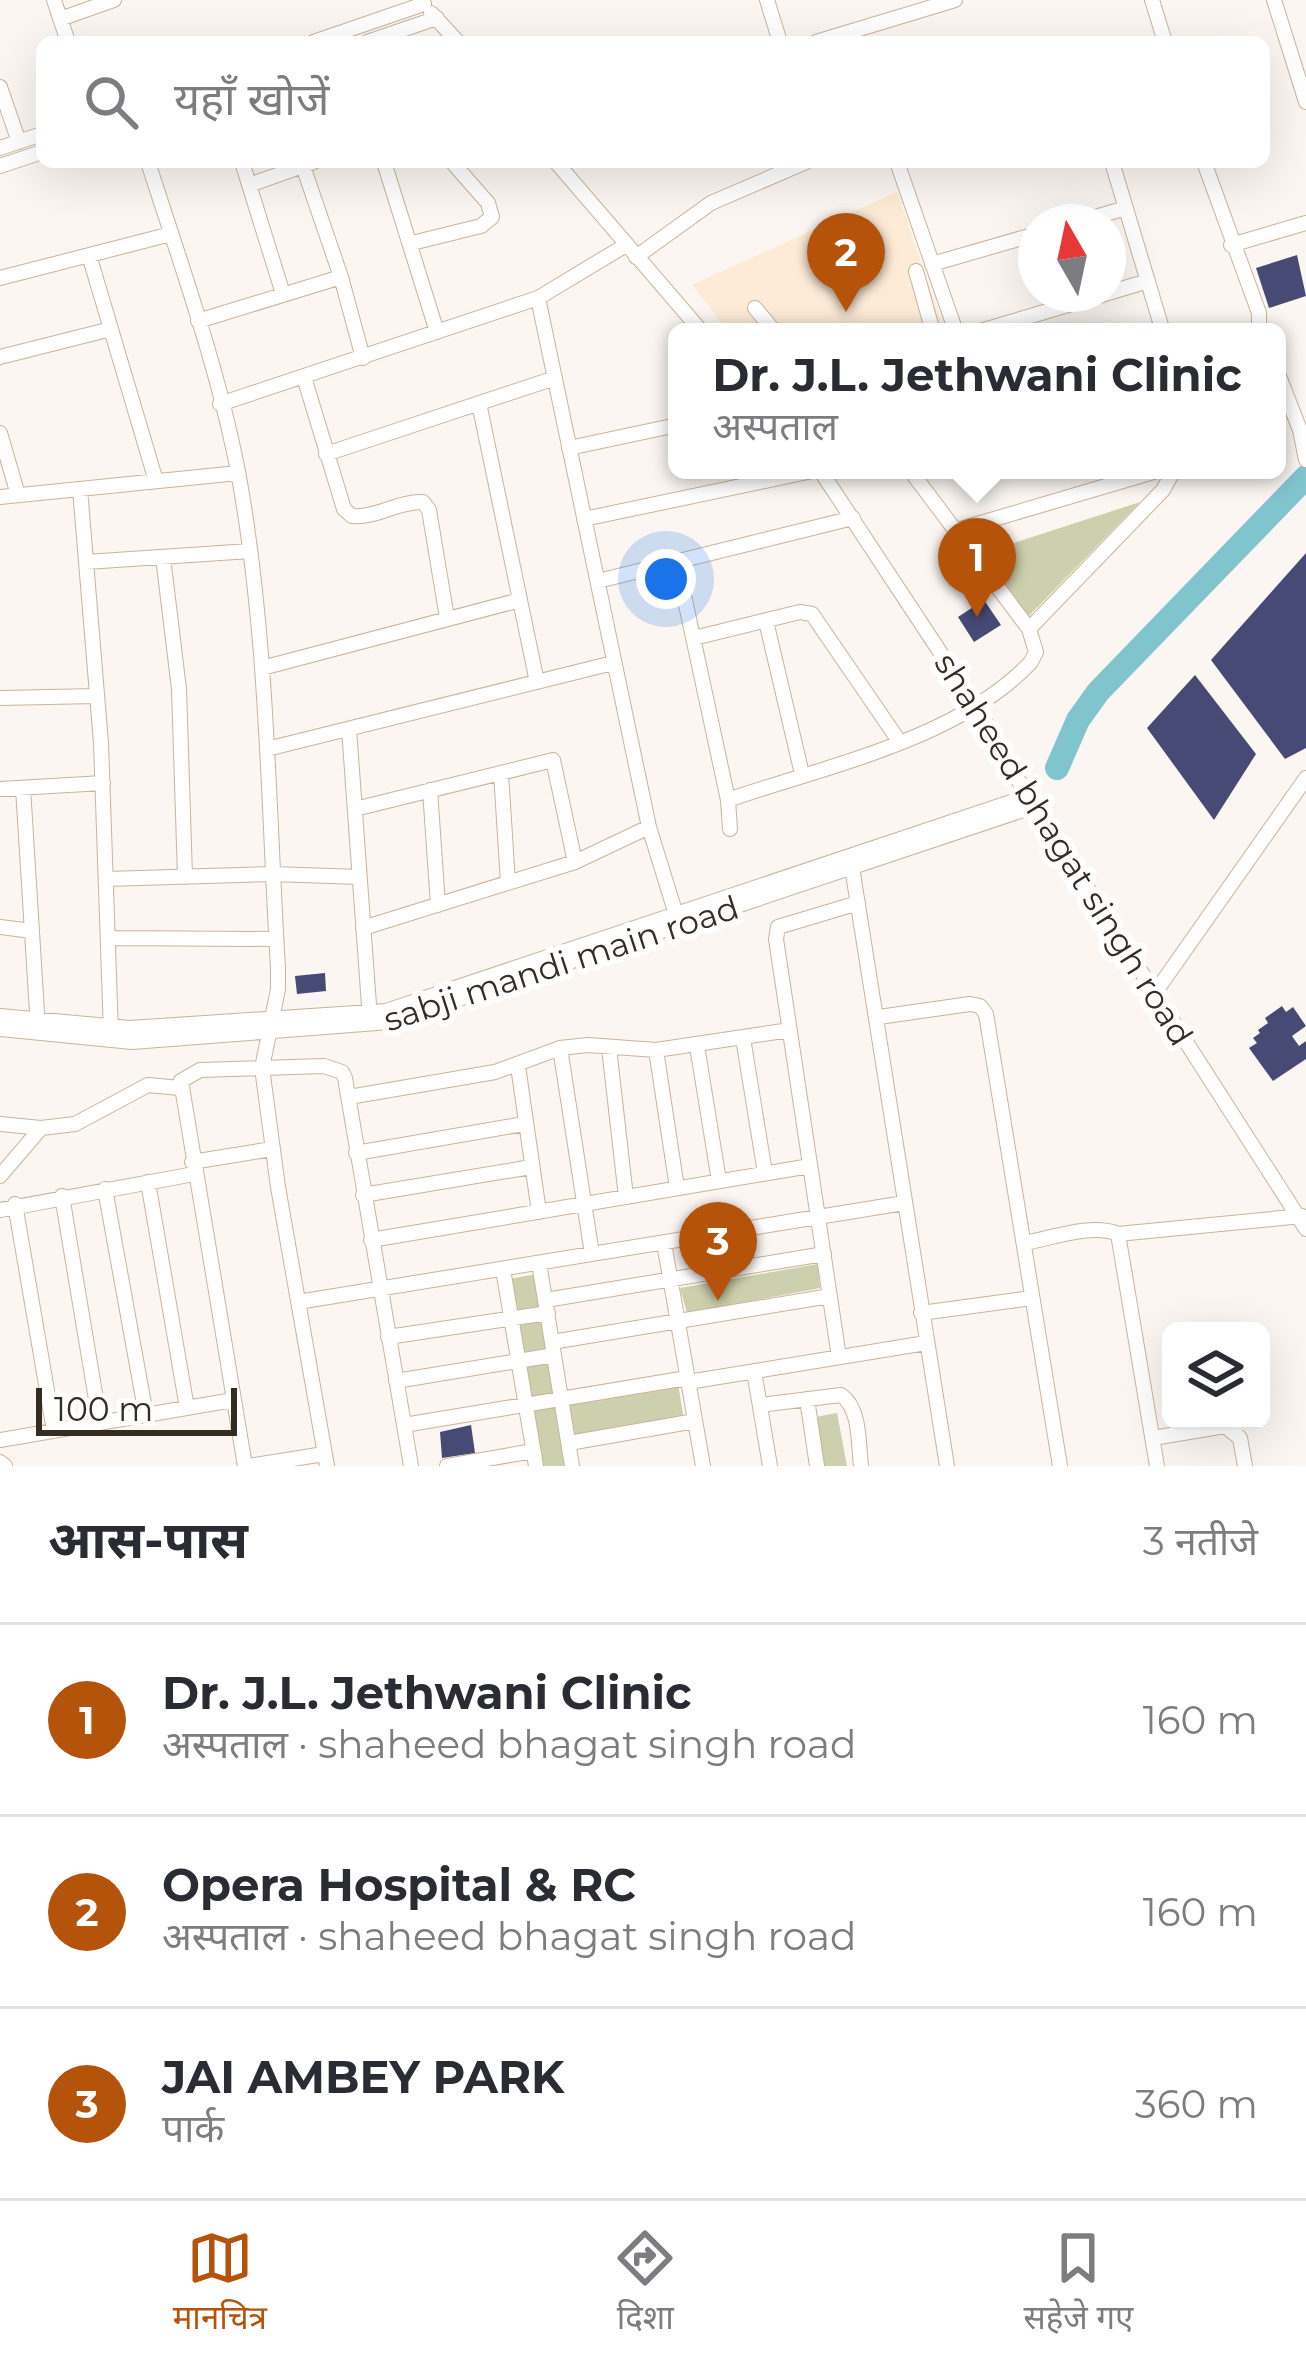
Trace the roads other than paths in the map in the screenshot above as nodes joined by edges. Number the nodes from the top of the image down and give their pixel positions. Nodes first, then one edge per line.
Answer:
1 (54, 0) edge
2 (114, 0) edge
3 (767, 0) edge
4 (956, 0) edge
5 (1152, 0) edge
6 (1274, 0) edge
7 (422, 2) edge
8 (937, 3) edge
9 (60, 19) junction
10 (437, 19) junction
11 (66, 36) edge
12 (329, 36) edge
13 (386, 36) edge
14 (453, 36) edge
15 (778, 36) edge
16 (855, 36) edge
17 (1164, 36) edge
18 (0, 87) edge
19 (1306, 102) edge
20 (36, 136) edge
21 (19, 142) junction
22 (0, 148) edge
23 (36, 154) edge
24 (0, 166) edge
25 (150, 168) edge
26 (244, 168) edge
27 (297, 168) edge
28 (309, 168) edge
29 (386, 168) edge
30 (457, 168) edge
31 (568, 168) edge
32 (792, 168) edge
33 (899, 168) edge
34 (1114, 168) edge
35 (1206, 168) edge
36 (249, 185) junction
37 (1125, 204) edge
38 (1126, 208) edge
39 (1306, 223) edge
40 (171, 233) junction
41 (1018, 239) edge
42 (412, 243) junction
43 (1232, 245) junction
44 (632, 251) junction
45 (89, 255) junction
46 (932, 263) junction
47 (916, 271) dead end
48 (341, 277) junction
49 (0, 278) edge
50 (1148, 281) junction
51 (1126, 288) edge
52 (283, 294) junction
53 (538, 298) junction
54 (755, 308) dead end
55 (1045, 312) edge
56 (198, 321) junction
57 (694, 323) edge
58 (768, 323) edge
59 (930, 323) edge
60 (953, 323) edge
61 (1008, 323) edge
62 (1160, 323) edge
63 (1258, 323) edge
64 (111, 329) junction
65 (437, 332) junction
66 (0, 357) edge
67 (363, 358) junction
68 (304, 377) junction
69 (555, 378) junction
70 (1286, 397) edge
71 (479, 403) junction
72 (220, 404) junction
73 (668, 427) edge
74 (0, 433) edge
75 (569, 448) junction
76 (1305, 453) edge
77 (326, 454) junction
78 (238, 472) junction
79 (776, 479) edge
80 (825, 479) edge
81 (917, 479) edge
82 (1130, 479) edge
83 (1169, 479) edge
84 (156, 481) junction
85 (80, 489) junction
86 (18, 496) junction
87 (0, 497) edge
88 (853, 518) junction
89 (584, 519) junction
90 (957, 530) junction
91 (250, 551) junction
92 (163, 557) junction
93 (86, 562) junction
94 (677, 563) junction
95 (598, 581) junction
96 (520, 600) junction
97 (447, 618) junction
98 (766, 621) junction
99 (1029, 629) junction
100 (694, 638) junction
101 (613, 663) junction
102 (262, 668) junction
103 (537, 682) junction
104 (97, 696) junction
105 (0, 698) edge
106 (977, 708) junction
107 (349, 729) junction
108 (899, 741) junction
109 (267, 749) junction
110 (501, 773) junction
111 (802, 774) junction
112 (1306, 778) edge
113 (103, 783) junction
114 (23, 788) junction
115 (0, 789) edge
116 (430, 790) junction
117 (728, 800) junction
118 (1032, 801) junction
119 (355, 809) junction
120 (649, 827) junction
121 (730, 829) dead end
122 (575, 862) junction
123 (851, 862) junction
124 (273, 874) junction
125 (185, 877) junction
126 (360, 877) junction
127 (106, 879) junction
128 (508, 883) junction
129 (858, 903) junction
130 (438, 904) junction
131 (677, 921) junction
132 (0, 927) edge
133 (363, 928) junction
134 (32, 931) junction
135 (109, 938) junction
136 (276, 939) junction
137 (1154, 994) junction
138 (0, 1016) edge
139 (879, 1017) junction
140 (369, 1018) junction
141 (38, 1026) junction
142 (269, 1027) junction
143 (0, 1029) edge
144 (790, 1030) junction
145 (111, 1033) junction
146 (742, 1038) junction
147 (697, 1046) junction
148 (560, 1048) junction
149 (609, 1048) junction
150 (656, 1050) junction
151 (518, 1066) junction
152 (262, 1068) junction
153 (180, 1088) junction
154 (349, 1097) junction
155 (0, 1124) edge
156 (524, 1124) junction
157 (41, 1128) junction
158 (272, 1149) junction
159 (356, 1154) junction
160 (810, 1166) junction
161 (531, 1167) junction
162 (193, 1168) junction
163 (766, 1173) junction
164 (0, 1176) edge
165 (719, 1181) junction
166 (148, 1182) junction
167 (105, 1189) junction
168 (676, 1189) junction
169 (363, 1195) junction
170 (62, 1196) junction
171 (626, 1197) junction
172 (904, 1203) junction
173 (584, 1204) junction
174 (7, 1207) edge
175 (538, 1212) junction
176 (818, 1217) junction
177 (1304, 1220) edge
178 (1118, 1234) junction
179 (371, 1240) junction
180 (664, 1243) junction
181 (1025, 1243) junction
182 (592, 1255) junction
183 (824, 1255) junction
184 (539, 1263) junction
185 (502, 1269) junction
186 (671, 1281) junction
187 (380, 1289) junction
188 (830, 1296) junction
189 (1032, 1298) junction
190 (298, 1302) junction
191 (547, 1306) junction
192 (921, 1313) junction
193 (511, 1317) junction
194 (678, 1324) junction
195 (388, 1337) junction
196 (926, 1343) junction
197 (553, 1349) junction
198 (839, 1358) junction
199 (518, 1360) junction
200 (754, 1372) junction
201 (688, 1380) junction
202 (396, 1382) junction
203 (561, 1399) junction
204 (807, 1399) junction
205 (233, 1400) junction
206 (525, 1405) junction
207 (760, 1406) junction
208 (187, 1408) junction
209 (146, 1415) junction
210 (695, 1421) junction
211 (100, 1423) junction
212 (404, 1425) junction
213 (53, 1431) junction
214 (1153, 1438) junction
215 (0, 1440) edge
216 (569, 1444) junction
217 (534, 1459) edge
218 (326, 1460) edge
219 (698, 1465) edge
220 (247, 1466) edge
221 (411, 1466) edge
222 (447, 1466) edge
223 (572, 1466) edge
224 (770, 1466) edge
225 (817, 1466) edge
226 (861, 1466) edge
227 (947, 1466) edge
228 (1060, 1466) edge
229 (1157, 1466) edge
230 (1245, 1466) edge

1 - 9 street
2 - 9 street
3 - 15 street
4 - 8 street
5 - 17 street
6 - 19 street
7 - 10 street
7 - 12 street
8 - 16 street
9 - 11 street
10 - 13 street
10 - 14 street
18 - 21 street
20 - 21 street
21 - 22 street
23 - 24 street
25 - 40 street
26 - 36 street
27 - 36 street
28 - 48 street
29 - 42 street
30 - 42 street
31 - 44 street
32 - 44 street
33 - 46 street
34 - 37 street
35 - 43 street
36 - 52 street
38 - 50 street
39 - 43 street
40 - 45 street
40 - 56 street
41 - 46 street
42 - 65 street
43 - 63 street
44 - 53 street
44 - 57 street
45 - 49 street
45 - 64 street
46 - 60 street
47 - 59 street
48 - 52 street
48 - 67 street
50 - 51 street
50 - 62 street
52 - 56 street
53 - 65 street
53 - 69 street
54 - 58 street
55 - 61 street
56 - 72 street
64 - 66 street
64 - 84 street
65 - 67 street
67 - 68 street
68 - 72 street
68 - 77 street
69 - 71 street
69 - 75 street
70 - 76 street
71 - 77 street
71 - 96 street
72 - 78 street
73 - 75 street
74 - 86 street
75 - 89 street
77 - 97 street
78 - 84 street
78 - 91 street
79 - 89 street
80 - 88 street, shaheed bhagat singh road
81 - 90 street
82 - 90 street
83 - 99 street
84 - 85 street
85 - 86 street
85 - 93 street
86 - 87 street
88 - 94 street
88 - 106 street, shaheed bhagat singh road
89 - 95 street
90 - 99 street
91 - 92 street
91 - 102 street
92 - 93 street
92 - 125 street
93 - 104 street
94 - 95 street
94 - 100 street
95 - 101 street
96 - 97 street
96 - 103 street
97 - 102 street
98 - 100 street
98 - 108 street
98 - 111 street
99 - 106 street
100 - 117 street
101 - 103 street
101 - 120 street
102 - 109 street
103 - 107 street
104 - 105 street
104 - 113 street
106 - 108 street
106 - 118 street, shaheed bhagat singh road
107 - 109 street
107 - 119 street
108 - 111 street
109 - 124 street
110 - 116 street
110 - 122 street
110 - 128 street
111 - 117 street
112 - 137 street
113 - 114 street
113 - 127 street
114 - 115 street
114 - 134 street
116 - 119 street
116 - 130 street
117 - 121 street
118 - 123 street, sabji mandi main road
118 - 137 street, shaheed bhagat singh road
119 - 126 street
120 - 122 street
120 - 131 street
122 - 128 street
123 - 129 street
123 - 131 street, sabji mandi main road
124 - 125 street
124 - 126 street
124 - 136 street
125 - 127 street
126 - 133 street
127 - 135 street
128 - 130 street
129 - 139 street
129 - 144 street
130 - 133 street
131 - 140 street, sabji mandi main road
132 - 134 street
133 - 140 street
134 - 141 street
135 - 136 street
135 - 145 street
136 - 142 street
137 - 177 street, shaheed bhagat singh road
138 - 141 street
139 - 172 street
139 - 181 street
140 - 142 street, sabji mandi main road
141 - 143 street, sabji mandi main road
141 - 145 street, sabji mandi main road
142 - 145 street, sabji mandi main road
142 - 152 street
144 - 146 street
144 - 160 street
146 - 147 street
146 - 163 street
147 - 150 street
147 - 165 street
148 - 149 street
148 - 151 street
148 - 173 street
149 - 150 street
149 - 171 street
150 - 168 street
151 - 154 street
151 - 156 street
152 - 153 street
152 - 154 street
152 - 158 street
153 - 157 street
153 - 162 street
154 - 159 street
155 - 157 street
156 - 159 street
156 - 161 street
157 - 164 street
158 - 162 street
158 - 190 street
159 - 169 street
160 - 163 street
160 - 176 street
161 - 169 street
161 - 175 street
162 - 166 street
162 - 205 street
163 - 165 street
165 - 168 street
166 - 167 street
166 - 208 street
167 - 170 street
167 - 209 street
168 - 171 street
169 - 179 street
170 - 174 street
170 - 211 street
171 - 173 street
172 - 176 street
172 - 192 street
173 - 175 street
173 - 182 street
174 - 213 street
175 - 179 street
176 - 180 street
176 - 183 street
177 - 178 street
178 - 181 street
178 - 214 street
179 - 187 street
180 - 182 street
180 - 186 street
181 - 189 street
182 - 184 street
183 - 186 street
183 - 188 street
184 - 185 street
184 - 191 street
185 - 187 street
185 - 193 street
186 - 191 street
186 - 194 street
187 - 190 street
187 - 195 street
188 - 194 street
188 - 198 street
189 - 192 street
189 - 228 street
190 - 218 street
191 - 193 street
191 - 197 street
192 - 196 street
193 - 195 street
193 - 199 street
194 - 197 street
194 - 201 street
195 - 202 street
196 - 198 street
196 - 227 street
197 - 199 street
197 - 203 street
198 - 200 street
199 - 202 street
199 - 206 street
200 - 201 street
200 - 207 street
201 - 203 street
201 - 210 street
202 - 212 street
203 - 206 street
203 - 216 street
204 - 207 street
204 - 225 street
204 - 226 street
205 - 208 street
205 - 220 street
206 - 212 street
206 - 217 street
207 - 224 street
208 - 209 street
209 - 211 street
210 - 216 street
210 - 219 street
211 - 213 street
212 - 221 street
213 - 215 street
214 - 229 street
214 - 230 street
216 - 223 street
217 - 222 street
218 - 220 street

